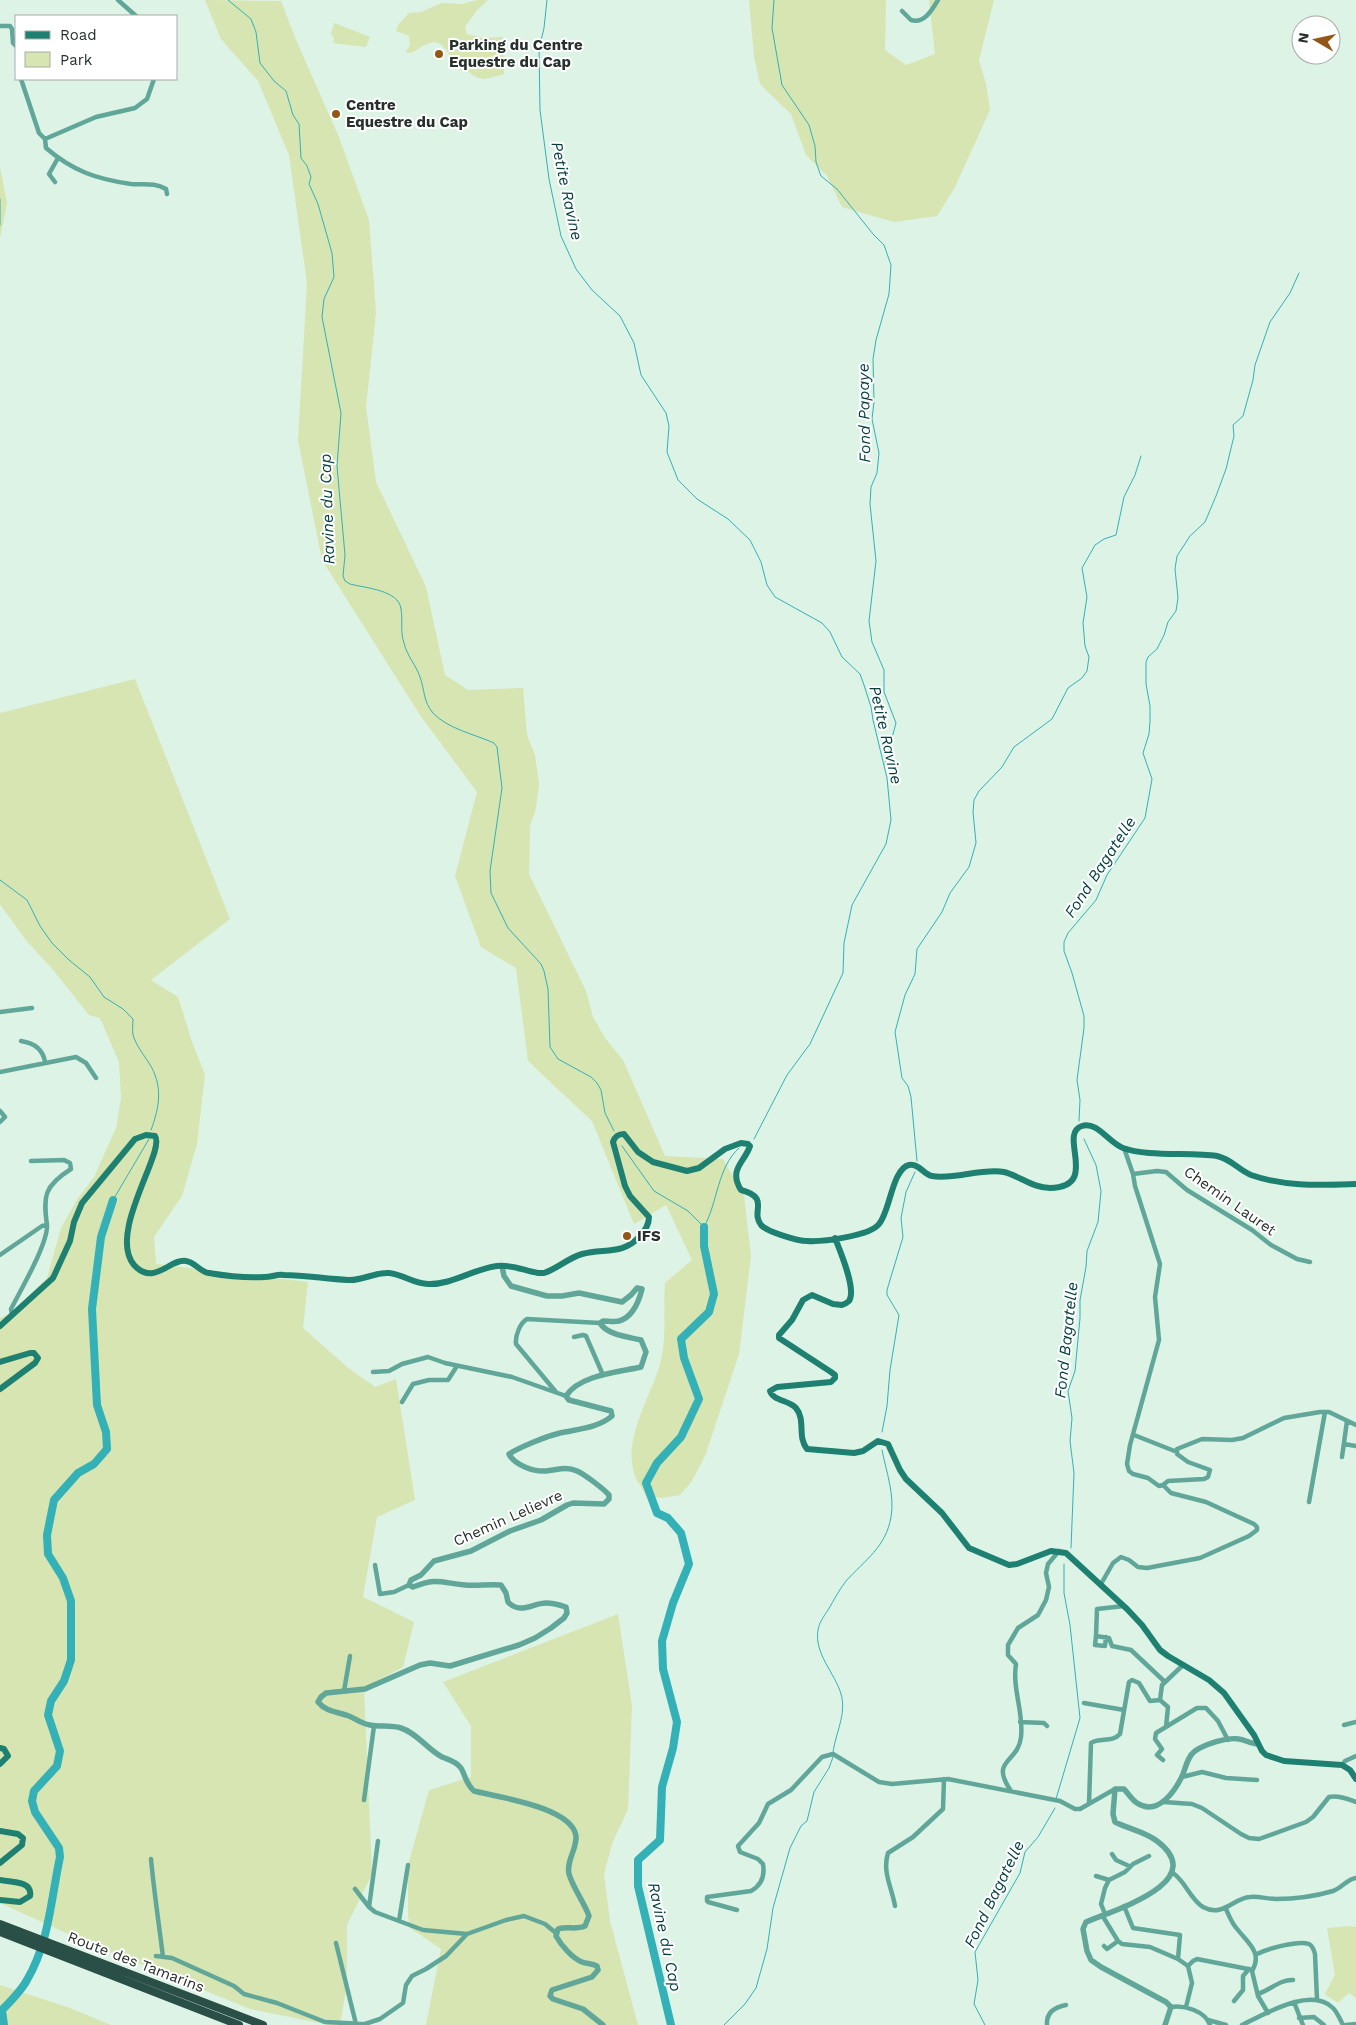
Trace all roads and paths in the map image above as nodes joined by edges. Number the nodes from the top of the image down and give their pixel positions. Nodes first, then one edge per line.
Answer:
1 (118, 0) edge
2 (938, 0) edge
3 (902, 11) dead end
4 (135, 15) edge
5 (0, 26) edge
6 (15, 45) edge
7 (21, 80) edge
8 (154, 80) edge
9 (44, 139) junction
10 (58, 158) junction
11 (55, 182) dead end
12 (167, 194) dead end
13 (32, 1008) dead end
14 (0, 1012) edge
15 (21, 1041) dead end
16 (45, 1062) junction
17 (0, 1072) edge
18 (96, 1078) dead end
19 (0, 1111) edge
20 (0, 1122) edge
21 (1124, 1148) junction
22 (31, 1161) dead end
23 (1133, 1174) junction
24 (1356, 1184) edge
25 (47, 1225) junction
26 (835, 1238) junction
27 (0, 1255) edge
28 (1310, 1262) dead end
29 (502, 1266) junction
30 (13, 1316) junction
31 (600, 1323) junction
32 (0, 1326) edge
33 (574, 1337) dead end
34 (0, 1362) edge
35 (457, 1366) junction
36 (373, 1372) dead end
37 (603, 1375) junction
38 (0, 1390) edge
39 (556, 1393) junction
40 (566, 1396) junction
41 (402, 1402) dead end
42 (1325, 1412) junction
43 (1347, 1420) junction
44 (1356, 1425) edge
45 (1134, 1435) junction
46 (1344, 1444) junction
47 (1356, 1446) edge
48 (1177, 1452) junction
49 (1342, 1457) dead end
50 (1163, 1486) junction
51 (1310, 1502) dead end
52 (1059, 1551) junction
53 (375, 1565) dead end
54 (1101, 1584) junction
55 (409, 1585) junction
56 (1124, 1606) junction
57 (1096, 1636) junction
58 (1106, 1637) junction
59 (350, 1656) dead end
60 (1183, 1665) junction
61 (1165, 1682) junction
62 (344, 1690) junction
63 (1160, 1700) junction
64 (1084, 1703) dead end
65 (1124, 1710) junction
66 (1020, 1722) junction
67 (1356, 1722) edge
68 (1344, 1724) dead end
69 (374, 1726) junction
70 (1047, 1726) dead end
71 (1166, 1727) junction
72 (1228, 1740) junction
73 (1258, 1744) junction
74 (0, 1748) edge
75 (1356, 1756) edge
76 (1163, 1760) dead end
77 (0, 1764) edge
78 (1342, 1765) junction
79 (1182, 1776) junction
80 (944, 1779) junction
81 (1356, 1779) edge
82 (1257, 1780) dead end
83 (1115, 1788) junction
84 (1011, 1791) junction
85 (364, 1800) dead end
86 (1164, 1802) junction
87 (1356, 1802) edge
88 (1090, 1804) junction
89 (0, 1831) edge
90 (378, 1842) dead end
91 (1112, 1854) dead end
92 (1149, 1856) dead end
93 (151, 1859) dead end
94 (0, 1863) edge
95 (408, 1865) dead end
96 (1129, 1866) junction
97 (1173, 1873) junction
98 (1096, 1876) dead end
99 (1356, 1878) edge
100 (0, 1880) edge
101 (1110, 1880) junction
102 (355, 1889) dead end
103 (0, 1900) edge
104 (895, 1906) dead end
105 (1124, 1906) junction
106 (369, 1908) junction
107 (1226, 1909) junction
108 (737, 1910) dead end
109 (1103, 1915) junction
110 (399, 1921) junction
111 (0, 1924) edge
112 (0, 1932) edge
113 (556, 1933) junction
114 (467, 1934) junction
115 (22, 1936) junction
116 (1118, 1942) junction
117 (336, 1943) dead end
118 (1104, 1946) dead end
119 (1256, 1954) junction
120 (156, 1956) dead end
121 (163, 1957) junction
122 (78, 1958) junction
123 (1178, 1959) junction
124 (1188, 1966) junction
125 (1250, 1970) junction
126 (1293, 1980) dead end
127 (1258, 1994) junction
128 (1317, 1999) junction
129 (1234, 2001) dead end
130 (1294, 2002) junction
131 (1066, 2005) dead end
132 (1171, 2007) junction
133 (1186, 2007) junction
134 (1268, 2013) junction
135 (1300, 2018) junction
136 (1209, 2022) edge
137 (356, 2024) junction
138 (1356, 2024) edge
139 (239, 2025) edge
140 (263, 2025) edge
141 (603, 2025) edge
142 (1047, 2025) edge
143 (1165, 2025) edge
144 (1226, 2025) edge
145 (1242, 2025) edge
146 (1303, 2025) edge
147 (1324, 2025) edge
148 (1344, 2025) edge

1 - 4 street
2 - 3 street
5 - 6 street
7 - 9 street
8 - 9 street
9 - 10 street
10 - 11 street
10 - 12 street
13 - 14 street
15 - 16 street
16 - 17 street
16 - 18 street
19 - 20 street
21 - 23 street
21 - 24 main road
21 - 26 main road
22 - 25 street
23 - 28 street, Chemin Lauret
23 - 45 street
25 - 27 street
25 - 30 street
26 - 29 main road
26 - 52 main road
29 - 30 main road
29 - 31 street
30 - 32 main road
31 - 37 street
31 - 39 street
33 - 37 street
34 - 38 main road
35 - 36 street
35 - 39 street
35 - 41 street
37 - 40 street
39 - 40 street
40 - 55 street, Chemin Lelievre
42 - 43 street
42 - 48 street
42 - 51 street
43 - 44 street
43 - 46 street
45 - 48 street
45 - 50 street
46 - 47 street
46 - 49 street
48 - 50 street
50 - 54 street
52 - 54 main road
52 - 66 street
53 - 55 street
54 - 56 main road
55 - 62 street
56 - 57 street
56 - 60 main road
57 - 58 street
57 - 58 street
58 - 61 street
59 - 62 street
60 - 61 street
60 - 73 main road
61 - 63 street
62 - 69 street
63 - 65 street
63 - 71 street
64 - 65 street
65 - 88 street
66 - 70 street
66 - 84 street
67 - 68 street
69 - 85 street
69 - 113 street
71 - 72 street
71 - 76 street
72 - 73 street
72 - 79 street
73 - 78 main road
74 - 77 main road
75 - 78 street
78 - 81 main road
79 - 82 street
79 - 86 street
80 - 84 street
80 - 104 street
80 - 108 street
83 - 86 street
83 - 88 street
83 - 97 street
84 - 88 street
86 - 87 street
89 - 94 main road
90 - 106 street
91 - 96 street
92 - 96 street
93 - 121 street
95 - 110 street
96 - 101 street
97 - 105 street
97 - 107 street
98 - 101 street
99 - 107 street
100 - 103 main road
101 - 109 street
102 - 106 street
105 - 109 street
105 - 123 street
106 - 110 street
107 - 119 street
109 - 116 street
109 - 132 street
110 - 114 street
111 - 115 highway, Route des Tamarins
112 - 115 highway, Route des Tamarins
113 - 114 street
113 - 141 street
114 - 137 street
115 - 122 highway, Route des Tamarins
116 - 118 street
116 - 123 street
117 - 137 street
119 - 125 street
119 - 128 street
120 - 121 street
121 - 137 street
122 - 139 highway, Route des Tamarins
122 - 140 highway, Route des Tamarins
123 - 124 street
124 - 125 street
124 - 133 street
125 - 127 street
125 - 129 street
126 - 127 street
127 - 134 street
128 - 130 street
128 - 148 street
130 - 134 street
130 - 135 street
131 - 142 street
132 - 133 street
132 - 143 street
133 - 136 street
134 - 145 street
135 - 146 street
135 - 147 street
136 - 144 street
138 - 148 street

